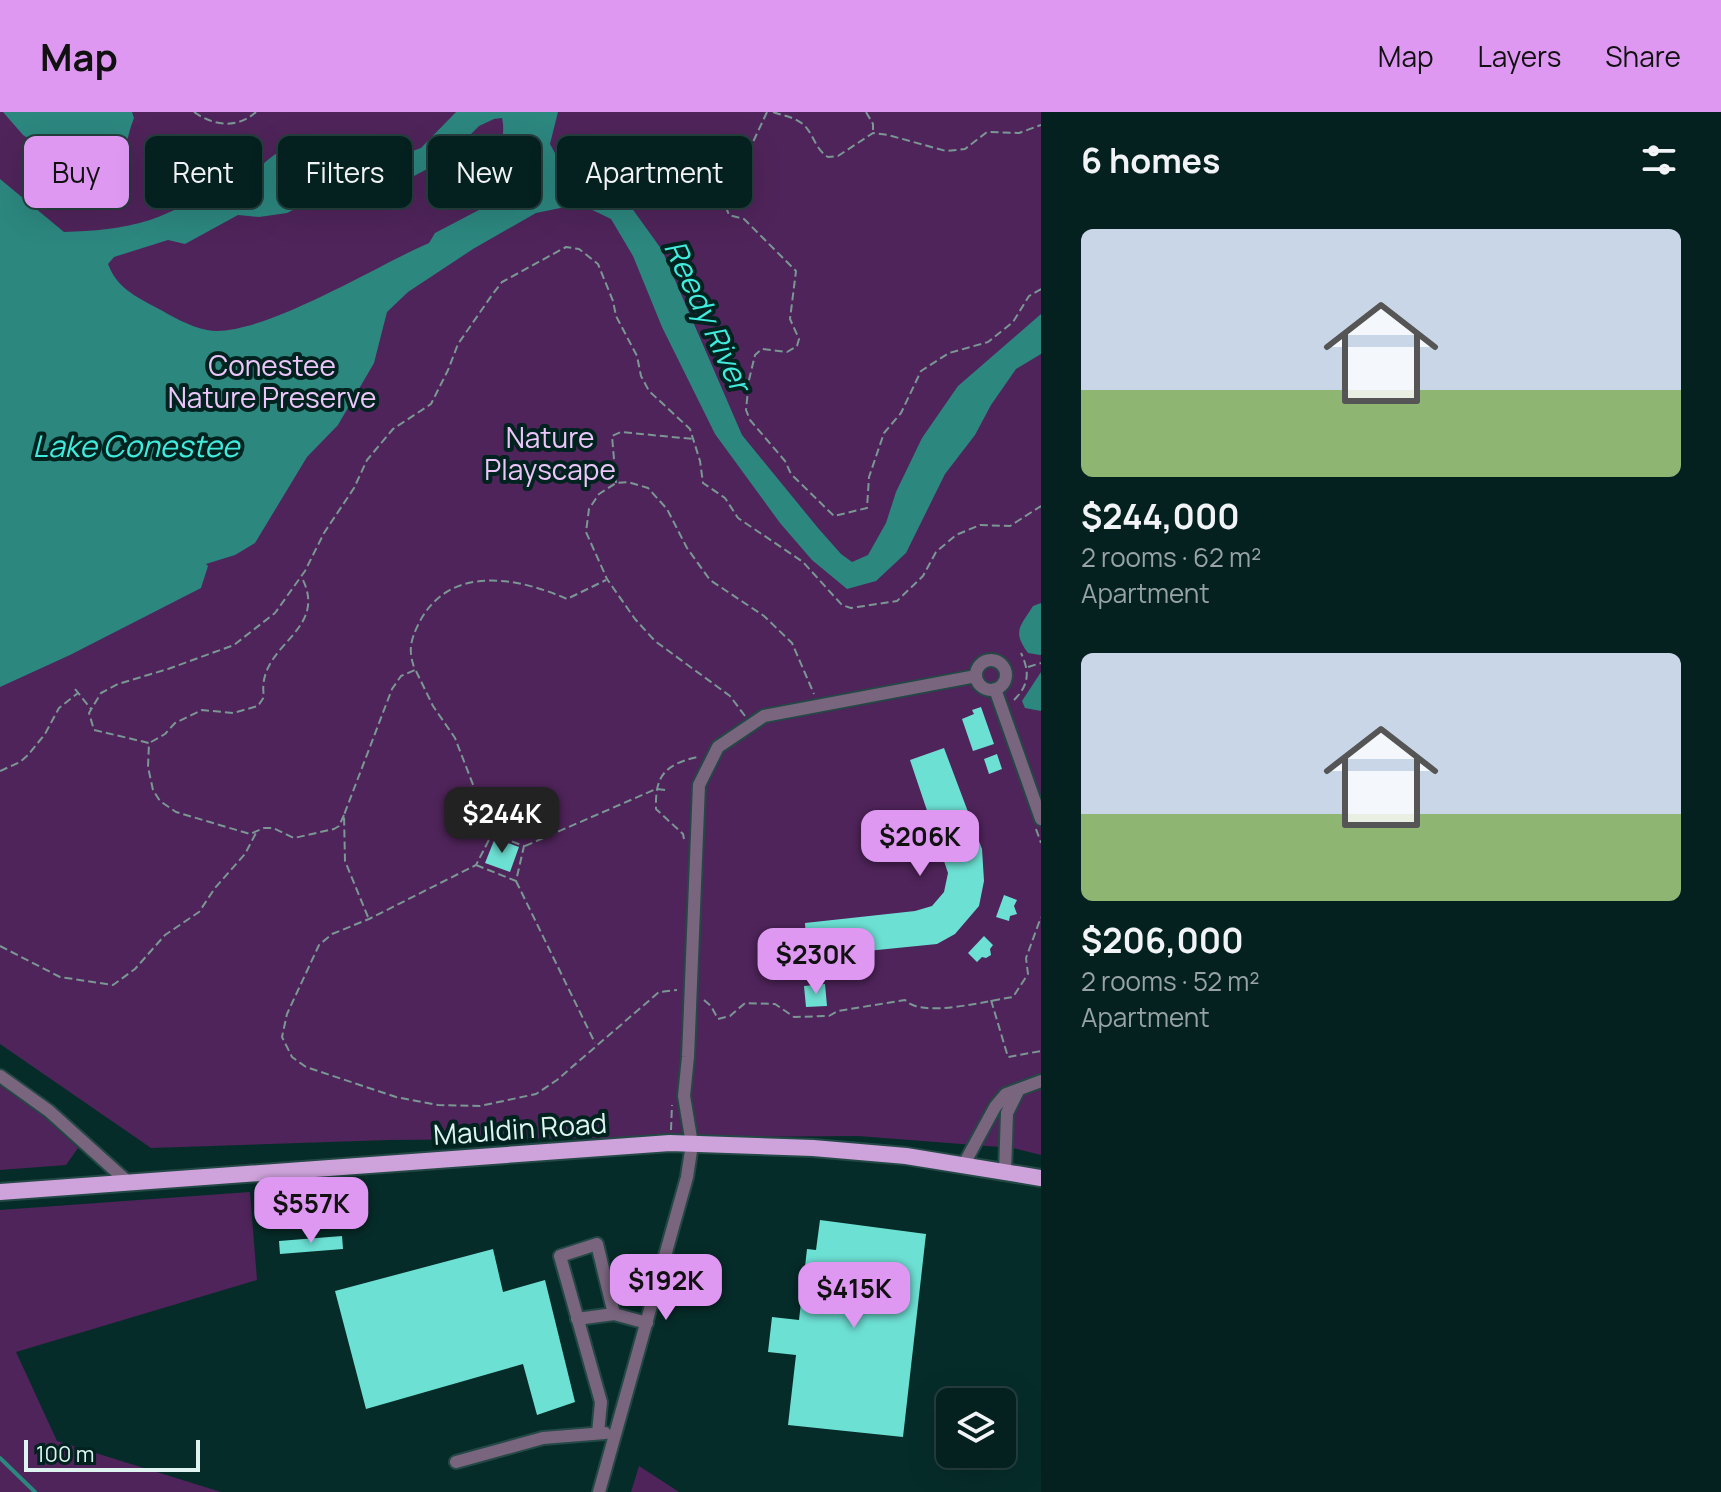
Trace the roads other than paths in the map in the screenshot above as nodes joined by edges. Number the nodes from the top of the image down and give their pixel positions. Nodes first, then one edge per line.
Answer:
1 (976, 676) junction
2 (995, 689) junction
3 (1041, 819) edge
4 (0, 1076) edge
5 (1041, 1081) edge
6 (1018, 1091) junction
7 (692, 1144) junction
8 (964, 1164) junction
9 (1005, 1172) junction
10 (1041, 1178) edge
11 (130, 1184) junction
12 (0, 1192) edge
13 (614, 1314) junction
14 (577, 1319) junction
15 (647, 1323) junction
16 (616, 1432) junction
17 (598, 1433) junction
18 (456, 1462) dead end
19 (599, 1492) edge

1 - 2 street
1 - 2 street
1 - 7 street
2 - 3 street
4 - 11 street
5 - 6 street
6 - 8 street
6 - 9 street
7 - 8 main road, Mauldin Road
7 - 11 main road, Mauldin Road
7 - 15 street
8 - 9 main road, Mauldin Road
9 - 10 main road, Mauldin Road
11 - 12 main road, Mauldin Road
13 - 14 street
13 - 14 street
13 - 15 street
14 - 17 street
15 - 16 street
16 - 17 street
16 - 19 street
17 - 18 street

